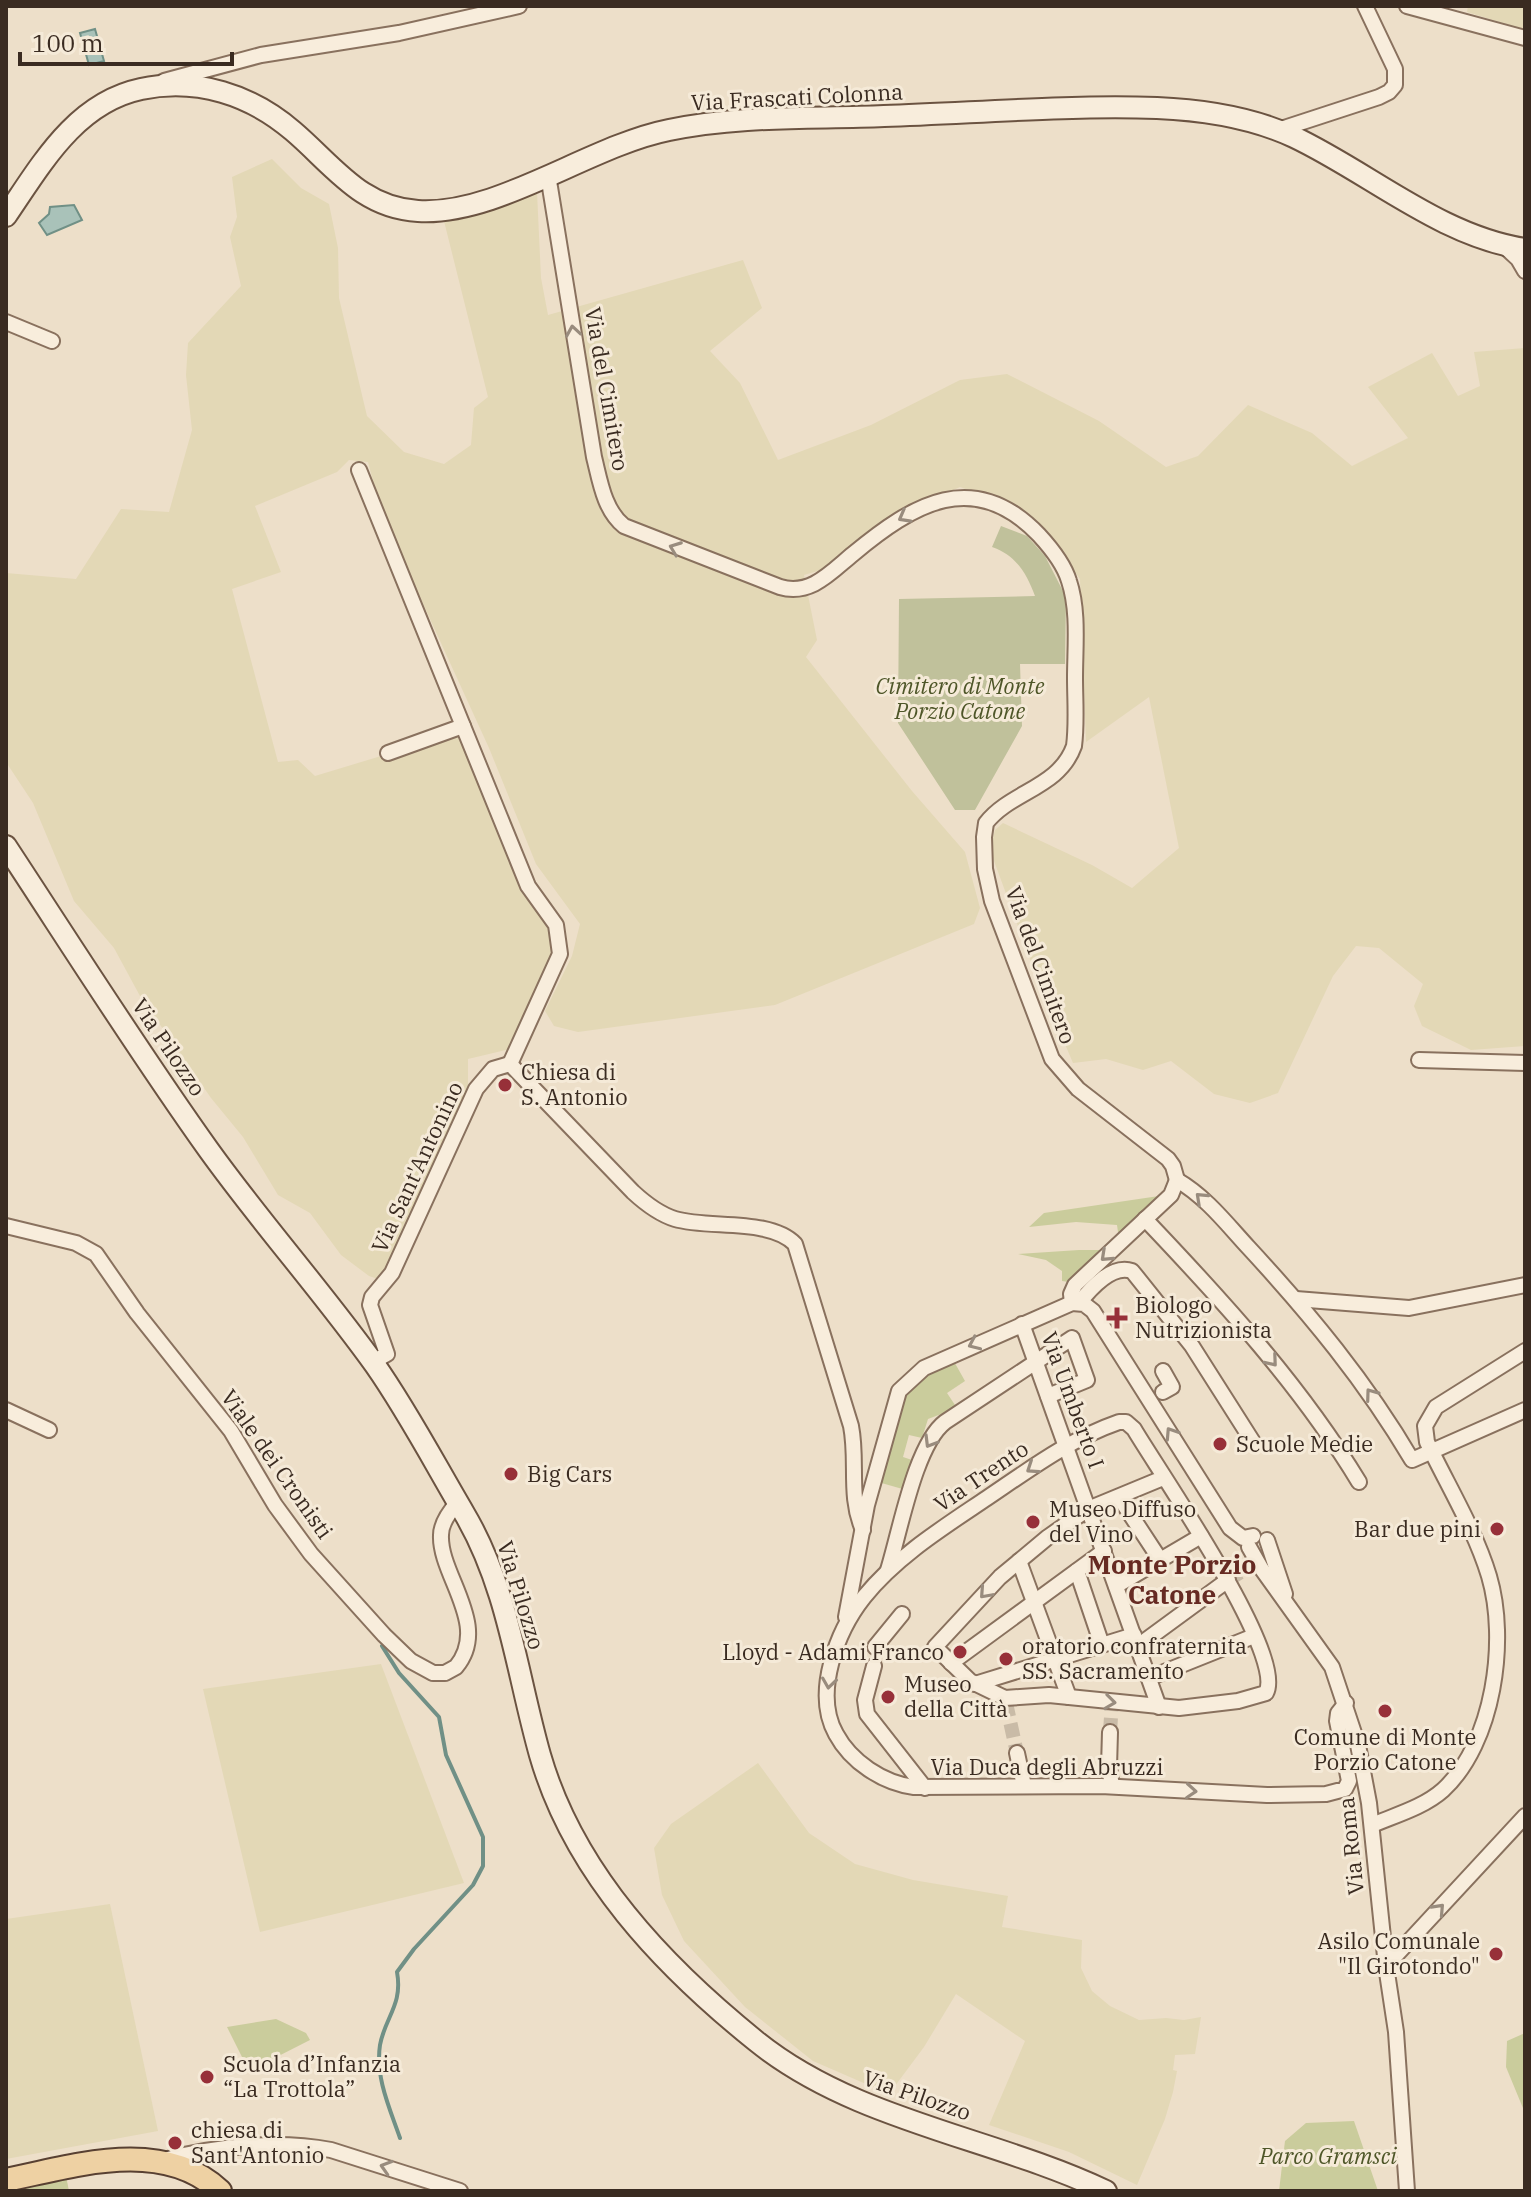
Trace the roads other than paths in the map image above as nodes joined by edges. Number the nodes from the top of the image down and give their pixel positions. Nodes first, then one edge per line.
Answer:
1 (519, 6) edge
2 (1365, 6) edge
3 (1407, 6) edge
4 (1525, 38) edge
5 (137, 90) junction
6 (1278, 130) junction
7 (548, 175) junction
8 (6, 216) edge
9 (1498, 242) junction
10 (1525, 249) edge
11 (1525, 271) edge
12 (6, 322) edge
13 (52, 341) dead end
14 (359, 470) dead end
15 (463, 726) junction
16 (388, 753) dead end
17 (6, 846) edge
18 (1419, 1060) dead end
19 (1525, 1063) edge
20 (510, 1064) junction
21 (1177, 1180) junction
22 (1145, 1219) junction
23 (6, 1226) edge
24 (1525, 1285) edge
25 (1296, 1299) junction
26 (1076, 1303) junction
27 (1022, 1324) junction
28 (1525, 1351) edge
29 (373, 1362) junction
30 (1036, 1362) junction
31 (1163, 1371) dead end
32 (1163, 1392) dead end
33 (1048, 1396) junction
34 (6, 1410) edge
35 (1525, 1410) edge
36 (49, 1430) dead end
37 (1253, 1442) dead end
38 (1066, 1445) junction
39 (1432, 1452) junction
40 (1163, 1478) junction
41 (1359, 1482) dead end
42 (1119, 1497) junction
43 (458, 1502) junction
44 (1088, 1509) junction
45 (863, 1530) junction
46 (1201, 1536) junction
47 (1104, 1551) junction
48 (1019, 1561) junction
49 (1161, 1561) junction
50 (888, 1571) junction
51 (1077, 1571) junction
52 (1228, 1580) junction
53 (1115, 1584) junction
54 (872, 1588) joint
55 (1034, 1603) junction
56 (902, 1614) dead end
57 (844, 1626) junction
58 (1254, 1636) junction
59 (1136, 1640) junction
60 (1102, 1645) junction
61 (875, 1647) dead end
62 (1055, 1659) junction
63 (951, 1663) junction
64 (874, 1666) dead end
65 (1149, 1678) junction
66 (975, 1684) junction
67 (1069, 1697) junction
68 (1346, 1703) junction
69 (1159, 1707) junction
70 (1110, 1732) tunnel mouth
71 (1017, 1753) tunnel mouth
72 (1024, 1786) junction
73 (1112, 1786) junction
74 (925, 1788) junction
75 (1524, 1818) edge
76 (1372, 1825) junction
77 (1386, 1966) junction
78 (160, 2161) junction
79 (6, 2180) edge
80 (220, 2191) edge
81 (460, 2191) edge
82 (1106, 2191) edge
83 (1407, 2191) edge

1 - 5 street
2 - 6 street
3 - 4 street
5 - 7 main road, Via Frascati Colonna
5 - 8 main road, Via Frascati Colonna
6 - 7 main road, Via Frascati Colonna
6 - 9 main road, Via Frascati Colonna
21 -> 7 street, Via del Cimitero
9 - 10 main road, Via Frascati Colonna
9 - 11 street
12 - 13 street
14 - 15 street
15 - 16 street
15 - 20 street
17 - 29 main road, Via Pilozzo
18 - 19 street
20 - 29 street, Via Sant'Antonino
20 - 45 street
21 - 22 street
25 -> 21 street
22 -> 26 street
22 -> 41 street
23 - 43 street, Viale dei Cronisti
24 - 25 street
39 -> 25 street
26 - 27 street
26 - 37 street
68 -> 26 street, Via Roma
27 - 30 street, Via Umberto I
27 -> 45 street
28 - 39 street
29 - 43 main road, Via Pilozzo
30 - 33 street, Via Umberto I
30 - 33 street
30 -> 50 street
31 - 32 street
33 - 38 street, Via Umberto I
34 - 36 street
35 - 39 street
38 - 40 street, Via Trento
38 - 44 street, Via Umberto I
38 -> 50 street, Via Trento
39 - 76 street
40 - 42 street
40 - 46 street
42 - 44 street
42 - 49 street
43 - 82 main road, Via Pilozzo
44 - 47 street, Via Umberto I
44 - 48 street
45 - 57 street
46 - 49 street
46 - 52 street
47 - 51 street
47 - 53 street, Via Umberto I
48 - 55 street
48 -> 63 street
49 - 53 street
50 - 54 street, Via Trento
51 - 55 street
51 - 60 street
52 - 58 street
52 - 59 street
53 - 59 street, Via Umberto I
54 - 57 street, Via Duca degli Abruzzi
55 - 62 street
55 - 63 street
56 - 61 street
57 -> 74 street, Via Duca degli Abruzzi
58 - 65 street
58 - 69 street
59 - 60 street
59 - 65 street, Via Umberto I
60 - 62 street
62 - 66 street
62 - 67 street
63 - 66 street
64 - 74 street
65 - 69 street, Via Umberto I
66 - 67 street
67 -> 69 street
73 -> 68 street, Via Duca degli Abruzzi
68 - 76 street, Via Roma
70 - 73 street
71 - 72 street
72 - 73 street, Via Duca degli Abruzzi
72 - 74 street, Via Duca degli Abruzzi
77 -> 75 street
76 - 77 street, Via Roma
77 - 83 street, Via Roma
78 - 79 main road
78 - 80 main road
81 -> 78 street

